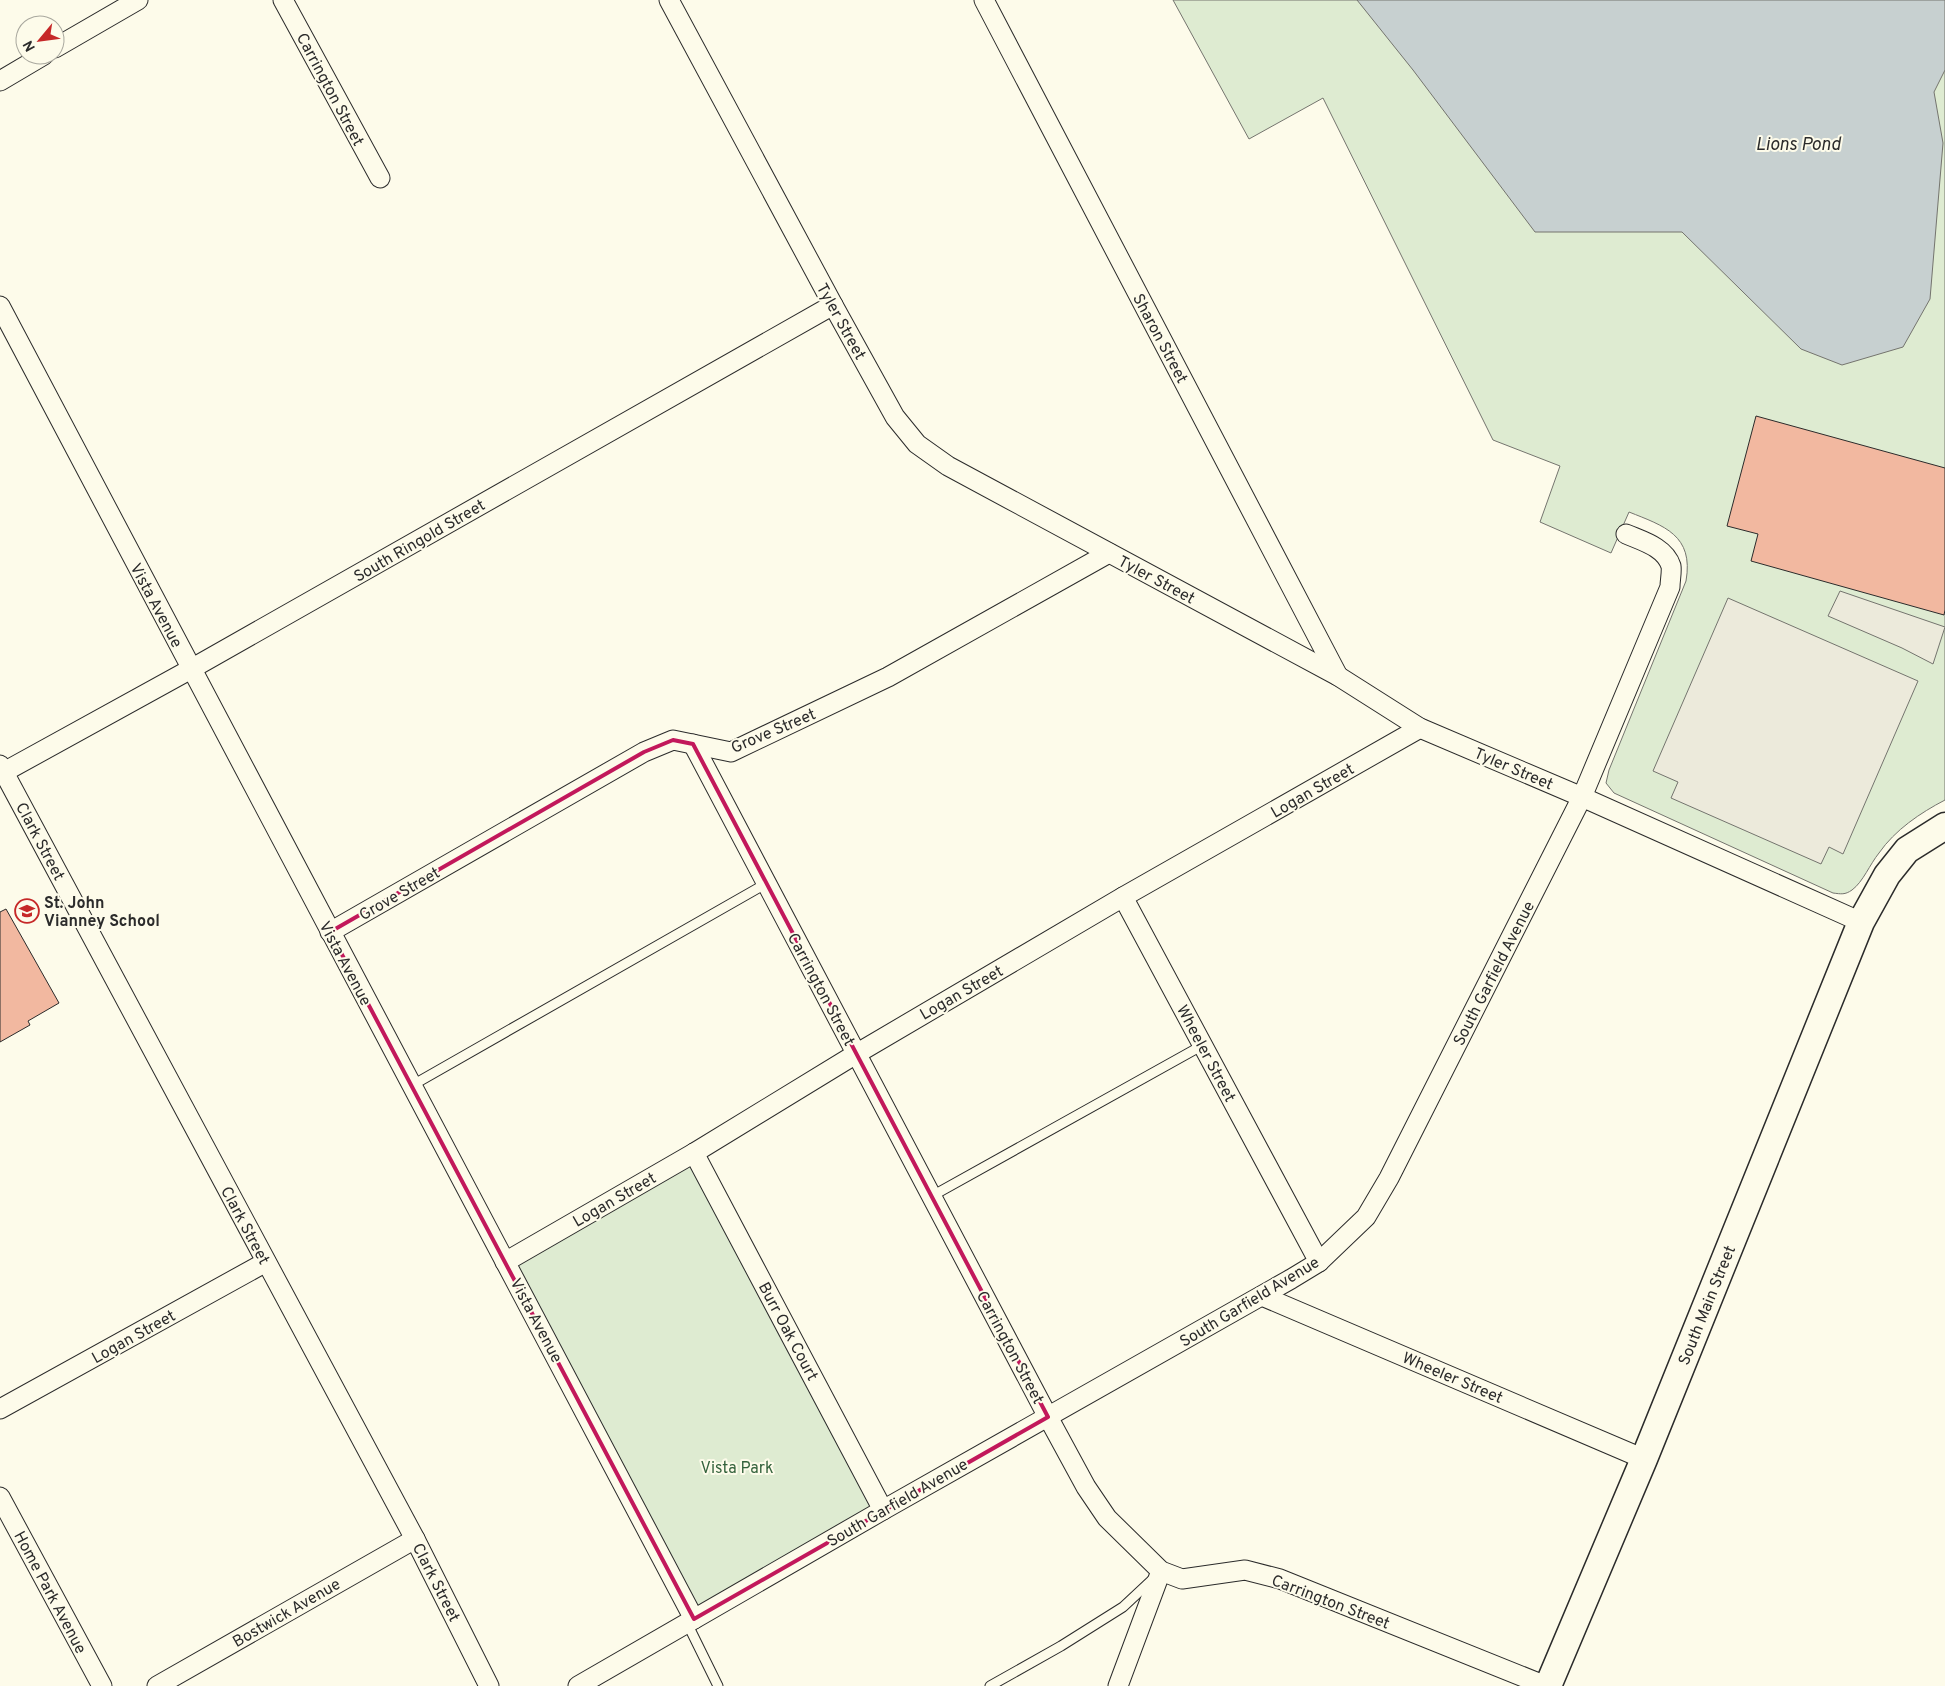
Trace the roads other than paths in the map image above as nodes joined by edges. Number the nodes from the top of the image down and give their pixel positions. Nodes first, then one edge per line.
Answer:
1 (283, 0) edge
2 (669, 0) edge
3 (984, 0) edge
4 (130, 2) edge
5 (65, 42) edge
6 (27, 65) edge
7 (0, 81) edge
8 (380, 178) dead end
9 (833, 305) junction
10 (0, 306) edge
11 (1626, 534) dead end
12 (1109, 553) junction
13 (191, 669) junction
14 (1338, 676) junction
15 (1420, 728) junction
16 (693, 744) junction
17 (2, 768) edge
18 (1582, 797) junction
19 (1945, 826) edge
20 (767, 883) junction
21 (1123, 897) junction
22 (1861, 922) junction
23 (330, 932) junction
24 (1203, 1045) junction
25 (856, 1054) junction
26 (412, 1086) junction
27 (694, 1153) junction
28 (932, 1196) junction
29 (266, 1262) junction
30 (506, 1262) junction
31 (1318, 1262) junction
32 (1262, 1296) junction
33 (0, 1410) edge
34 (1048, 1416) junction
35 (1644, 1459) junction
36 (0, 1497) edge
37 (883, 1510) junction
38 (415, 1539) junction
39 (1161, 1572) junction
40 (690, 1621) junction
41 (102, 1686) edge
42 (157, 1686) edge
43 (489, 1686) edge
44 (578, 1686) edge
45 (718, 1686) edge
46 (990, 1686) edge
47 (1118, 1686) edge
48 (1547, 1686) edge

1 - 8 street, Carrington Street
2 - 9 street, Tyler Street
3 - 14 street, Sharon Street
4 - 5 street
6 - 7 street
9 - 12 street, Tyler Street
9 - 13 street, South Ringold Street
10 - 13 street, Vista Avenue
11 - 18 street, South Garfield Avenue
12 - 14 street, Tyler Street
12 - 16 street, Grove Street
13 - 17 street, South Ringold Street
13 - 23 street, Vista Avenue
14 - 15 street, Tyler Street
15 - 18 street, Tyler Street
15 - 21 street, Logan Street
16 - 20 street, Carrington Street
16 - 23 street, Grove Street
17 - 29 street, Clark Street
18 - 22 street, Tyler Street
18 - 31 street, South Garfield Avenue
19 - 22 main road, South Main Street
20 - 25 street, Carrington Street
20 - 26 lane
21 - 24 street, Wheeler Street
21 - 25 street, Logan Street
22 - 35 main road, South Main Street
23 - 26 street, Vista Avenue
24 - 28 lane
24 - 31 street, Wheeler Street
25 - 27 street, Logan Street
25 - 28 street, Carrington Street
26 - 30 street, Vista Avenue
27 - 30 street, Logan Street
27 - 37 street, Burr Oak Court
28 - 34 street, Carrington Street
29 - 33 street, Logan Street
29 - 38 street, Clark Street
30 - 40 street, Vista Avenue
31 - 32 street, South Garfield Avenue
32 - 34 street, South Garfield Avenue
32 - 35 street, Wheeler Street
34 - 37 street, South Garfield Avenue
34 - 39 street, Carrington Street
35 - 48 main road, South Main Street
36 - 41 street, Home Park Avenue
37 - 40 street, South Garfield Avenue
38 - 42 street, Bostwick Avenue
38 - 43 street, Clark Street
39 - 46 lane
39 - 47 street
39 - 48 street, Carrington Street
40 - 44 street, South Garfield Avenue
40 - 45 lane

